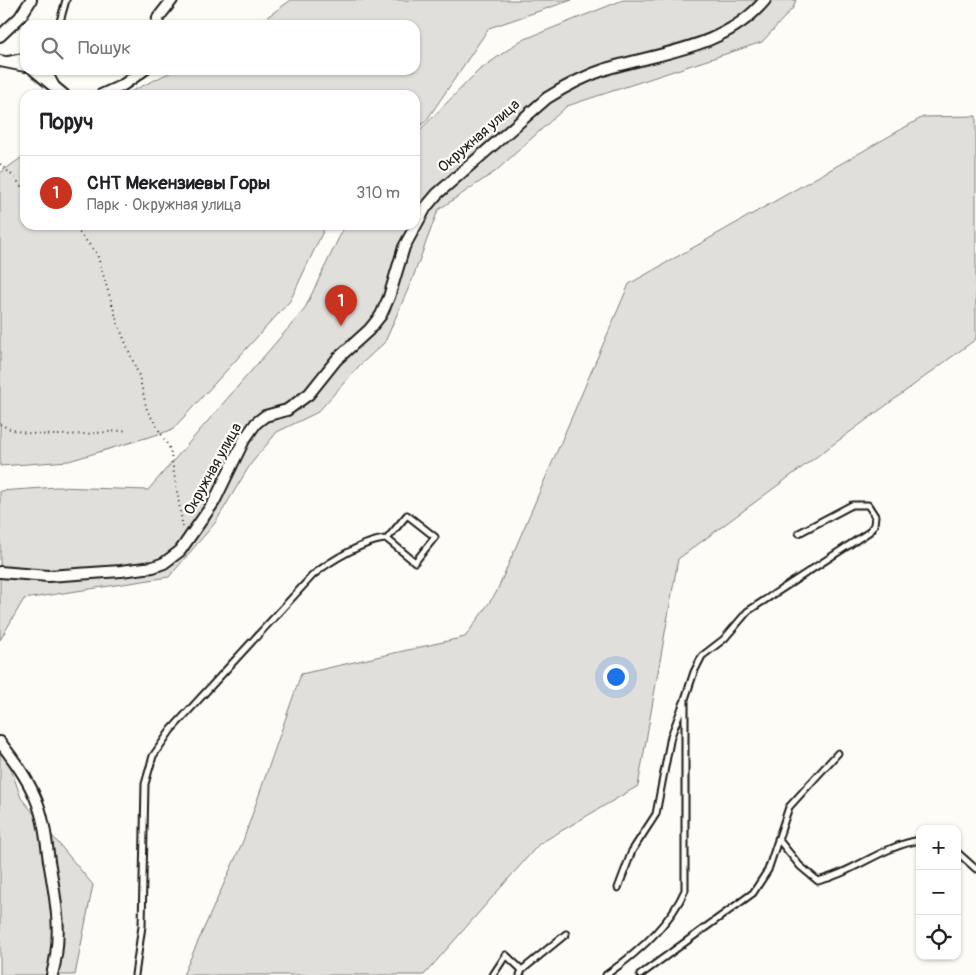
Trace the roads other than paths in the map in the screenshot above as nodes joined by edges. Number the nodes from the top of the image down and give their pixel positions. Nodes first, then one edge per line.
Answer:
1 (31, 0) edge
2 (66, 0) edge
3 (172, 0) edge
4 (765, 0) edge
5 (60, 20) edge
6 (158, 20) edge
7 (0, 36) edge
8 (20, 57) edge
9 (0, 61) edge
10 (20, 65) edge
11 (40, 75) edge
12 (52, 75) edge
13 (136, 75) edge
14 (59, 90) edge
15 (60, 90) edge
16 (111, 90) edge
17 (420, 218) edge
18 (413, 230) edge
19 (799, 533) dead end
20 (387, 539) junction
21 (0, 572) edge
22 (685, 699) junction
23 (0, 742) edge
24 (838, 753) dead end
25 (778, 839) junction
26 (916, 841) edge
27 (961, 856) edge
28 (976, 869) edge
29 (618, 888) dead end
30 (566, 934) dead end
31 (521, 972) edge
32 (52, 975) edge
33 (134, 975) edge
34 (493, 975) edge
35 (606, 975) edge
36 (640, 975) edge

1 - 7 street
2 - 5 lane
3 - 6 street
4 - 17 street, Окружная улица
8 - 9 lane
9 - 10 street
11 - 14 street
12 - 15 lane
13 - 16 street
18 - 21 street, Окружная улица
19 - 22 lane
20 - 20 lane
20 - 33 lane
22 - 29 lane
22 - 35 lane
23 - 32 street
24 - 25 lane
25 - 26 lane
25 - 36 lane
27 - 28 lane
30 - 31 lane
31 - 34 lane

